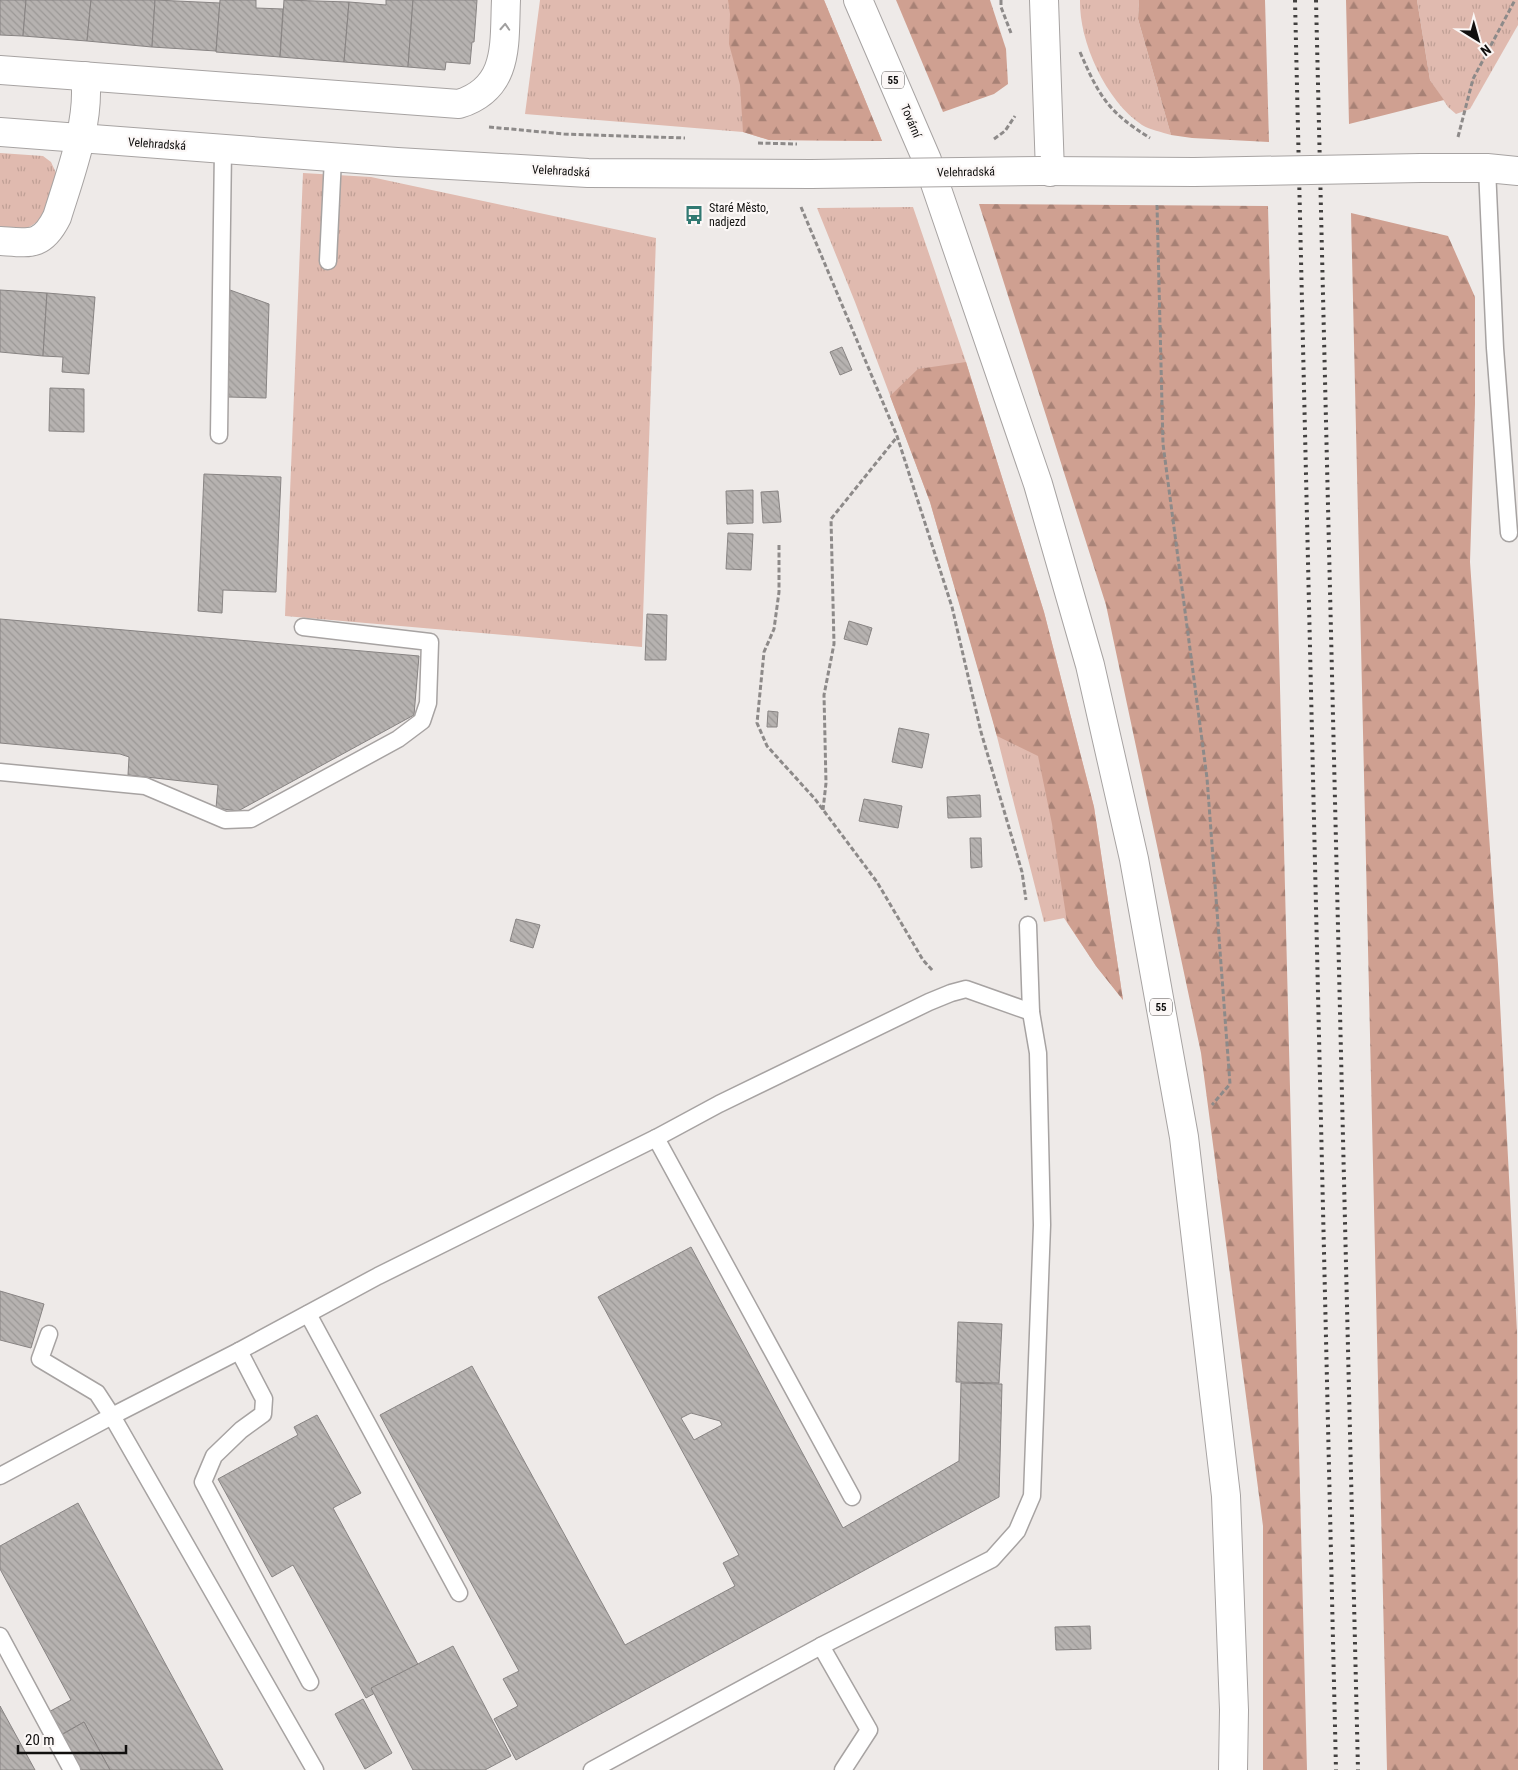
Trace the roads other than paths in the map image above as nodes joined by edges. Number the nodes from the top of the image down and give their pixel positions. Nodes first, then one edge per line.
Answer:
1 (506, 0) edge
2 (858, 0) edge
3 (1044, 0) edge
4 (0, 70) edge
5 (85, 76) junction
6 (0, 132) edge
7 (81, 138) junction
8 (223, 149) junction
9 (333, 158) junction
10 (1487, 168) junction
11 (1045, 171) junction
12 (1518, 171) edge
13 (0, 241) edge
14 (328, 261) dead end
15 (219, 435) dead end
16 (1509, 532) dead end
17 (303, 627) dead end
18 (0, 772) edge
19 (1028, 925) road end
20 (1031, 1012) junction
21 (656, 1138) junction
22 (308, 1314) junction
23 (49, 1334) dead end
24 (239, 1351) junction
25 (112, 1416) junction
26 (0, 1476) edge
27 (852, 1497) dead end
28 (459, 1593) dead end
29 (0, 1636) edge
30 (821, 1646) junction
31 (310, 1682) dead end
32 (72, 1770) edge
33 (315, 1770) edge
34 (592, 1770) edge
35 (842, 1770) edge
36 (1233, 1770) edge

5 -> 1 street
2 - 36 street, Tovární / 55
3 - 11 street
4 - 5 street
5 - 7 street
6 - 7 street, Velehradská
7 - 8 street, Velehradská
7 - 13 street
8 - 9 street, Velehradská
8 - 15 lane
9 - 11 street, Velehradská, bridge
9 - 14 lane
10 - 11 street, Velehradská, bridge
10 - 12 street, Velehradská
10 - 16 lane
17 - 18 lane
19 - 20 lane
20 - 21 lane
20 - 30 lane
21 - 22 lane
21 - 27 lane
22 - 24 lane
22 - 28 lane
23 - 25 lane
24 - 25 lane
24 - 31 lane
25 - 26 lane
25 - 33 lane
29 - 32 lane
30 - 34 lane
30 - 35 lane

